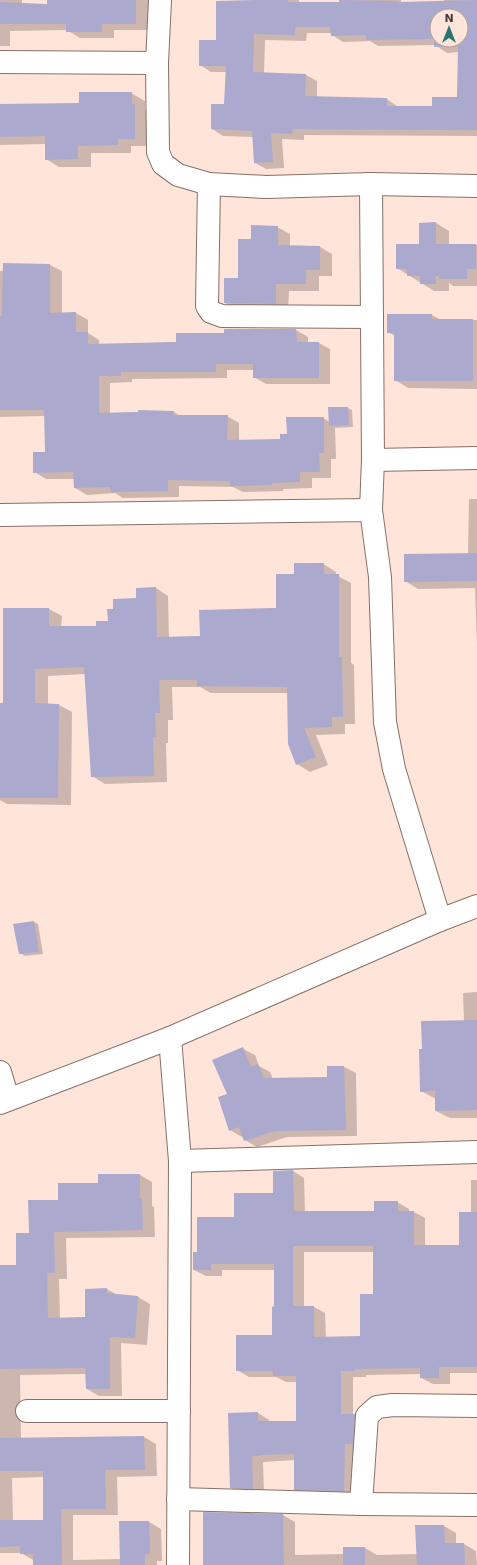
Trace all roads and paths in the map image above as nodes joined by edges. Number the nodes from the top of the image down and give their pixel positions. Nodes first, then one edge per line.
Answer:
1 (160, 0) edge
2 (0, 62) edge
3 (157, 63) junction
4 (209, 184) junction
5 (371, 184) junction
6 (477, 186) edge
7 (372, 317) junction
8 (477, 458) edge
9 (373, 460) junction
10 (371, 510) junction
11 (0, 515) edge
12 (477, 906) edge
13 (440, 920) junction
14 (170, 1038) junction
15 (0, 1072) edge
16 (4, 1101) edge
17 (477, 1152) edge
18 (180, 1161) junction
19 (477, 1406) edge
20 (27, 1411) dead end
21 (179, 1411) junction
22 (178, 1498) junction
23 (361, 1504) junction
24 (477, 1505) edge
25 (178, 1565) edge

1 - 3 street
2 - 3 street
3 - 4 street
4 - 5 street
4 - 7 street
5 - 6 street
5 - 7 street
7 - 9 street
8 - 9 street
9 - 10 street
10 - 11 street
10 - 13 street
12 - 13 street
13 - 14 street
14 - 16 street
14 - 18 street
15 - 16 street
17 - 18 street
18 - 21 street
19 - 23 street
20 - 21 street
21 - 22 street
22 - 23 street
22 - 25 street
23 - 24 street

